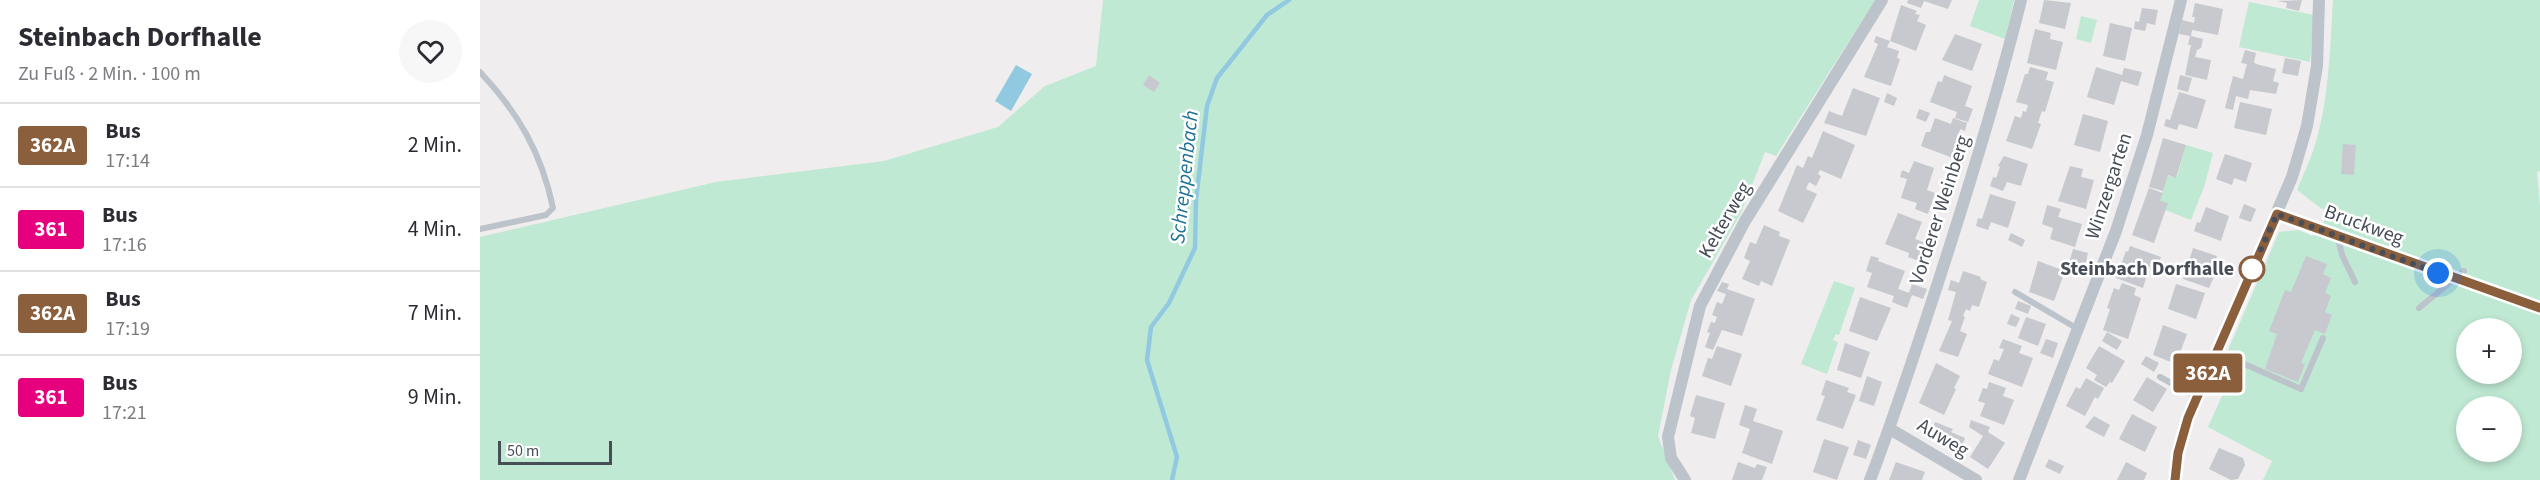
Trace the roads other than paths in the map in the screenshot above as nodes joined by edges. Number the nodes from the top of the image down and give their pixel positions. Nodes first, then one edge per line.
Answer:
1 (1882, 0) edge
2 (2021, 0) edge
3 (2181, 0) edge
4 (2319, 0) edge
5 (480, 72) edge
6 (2277, 214) junction
7 (480, 229) edge
8 (2338, 237) junction
9 (2464, 271) dead end
10 (2453, 279) junction
11 (2355, 282) dead end
12 (2014, 292) dead end
13 (2419, 308) dead end
14 (2540, 308) edge
15 (2079, 329) junction
16 (2323, 338) dead end
17 (2217, 352) junction
18 (2160, 377) dead end
19 (2197, 397) junction
20 (1890, 429) junction
21 (1685, 480) edge
22 (1870, 480) edge
23 (1976, 480) edge
24 (2019, 480) edge
25 (2175, 480) edge

1 - 21 street, Kelterweg
2 - 20 street, Vorderer Weinberg
3 - 15 street, Winzergarten
4 - 6 street
5 - 7 lane
6 - 8 street, Bruckweg
6 - 17 street
8 - 10 street, Bruckweg
8 - 11 lane
9 - 10 lane
10 - 13 lane
10 - 14 street, Bruckweg
12 - 15 lane
15 - 24 street, Winzergarten
16 - 17 lane
17 - 19 street
18 - 19 lane
19 - 25 street
20 - 22 street, Vorderer Weinberg
20 - 23 street, Auweg

